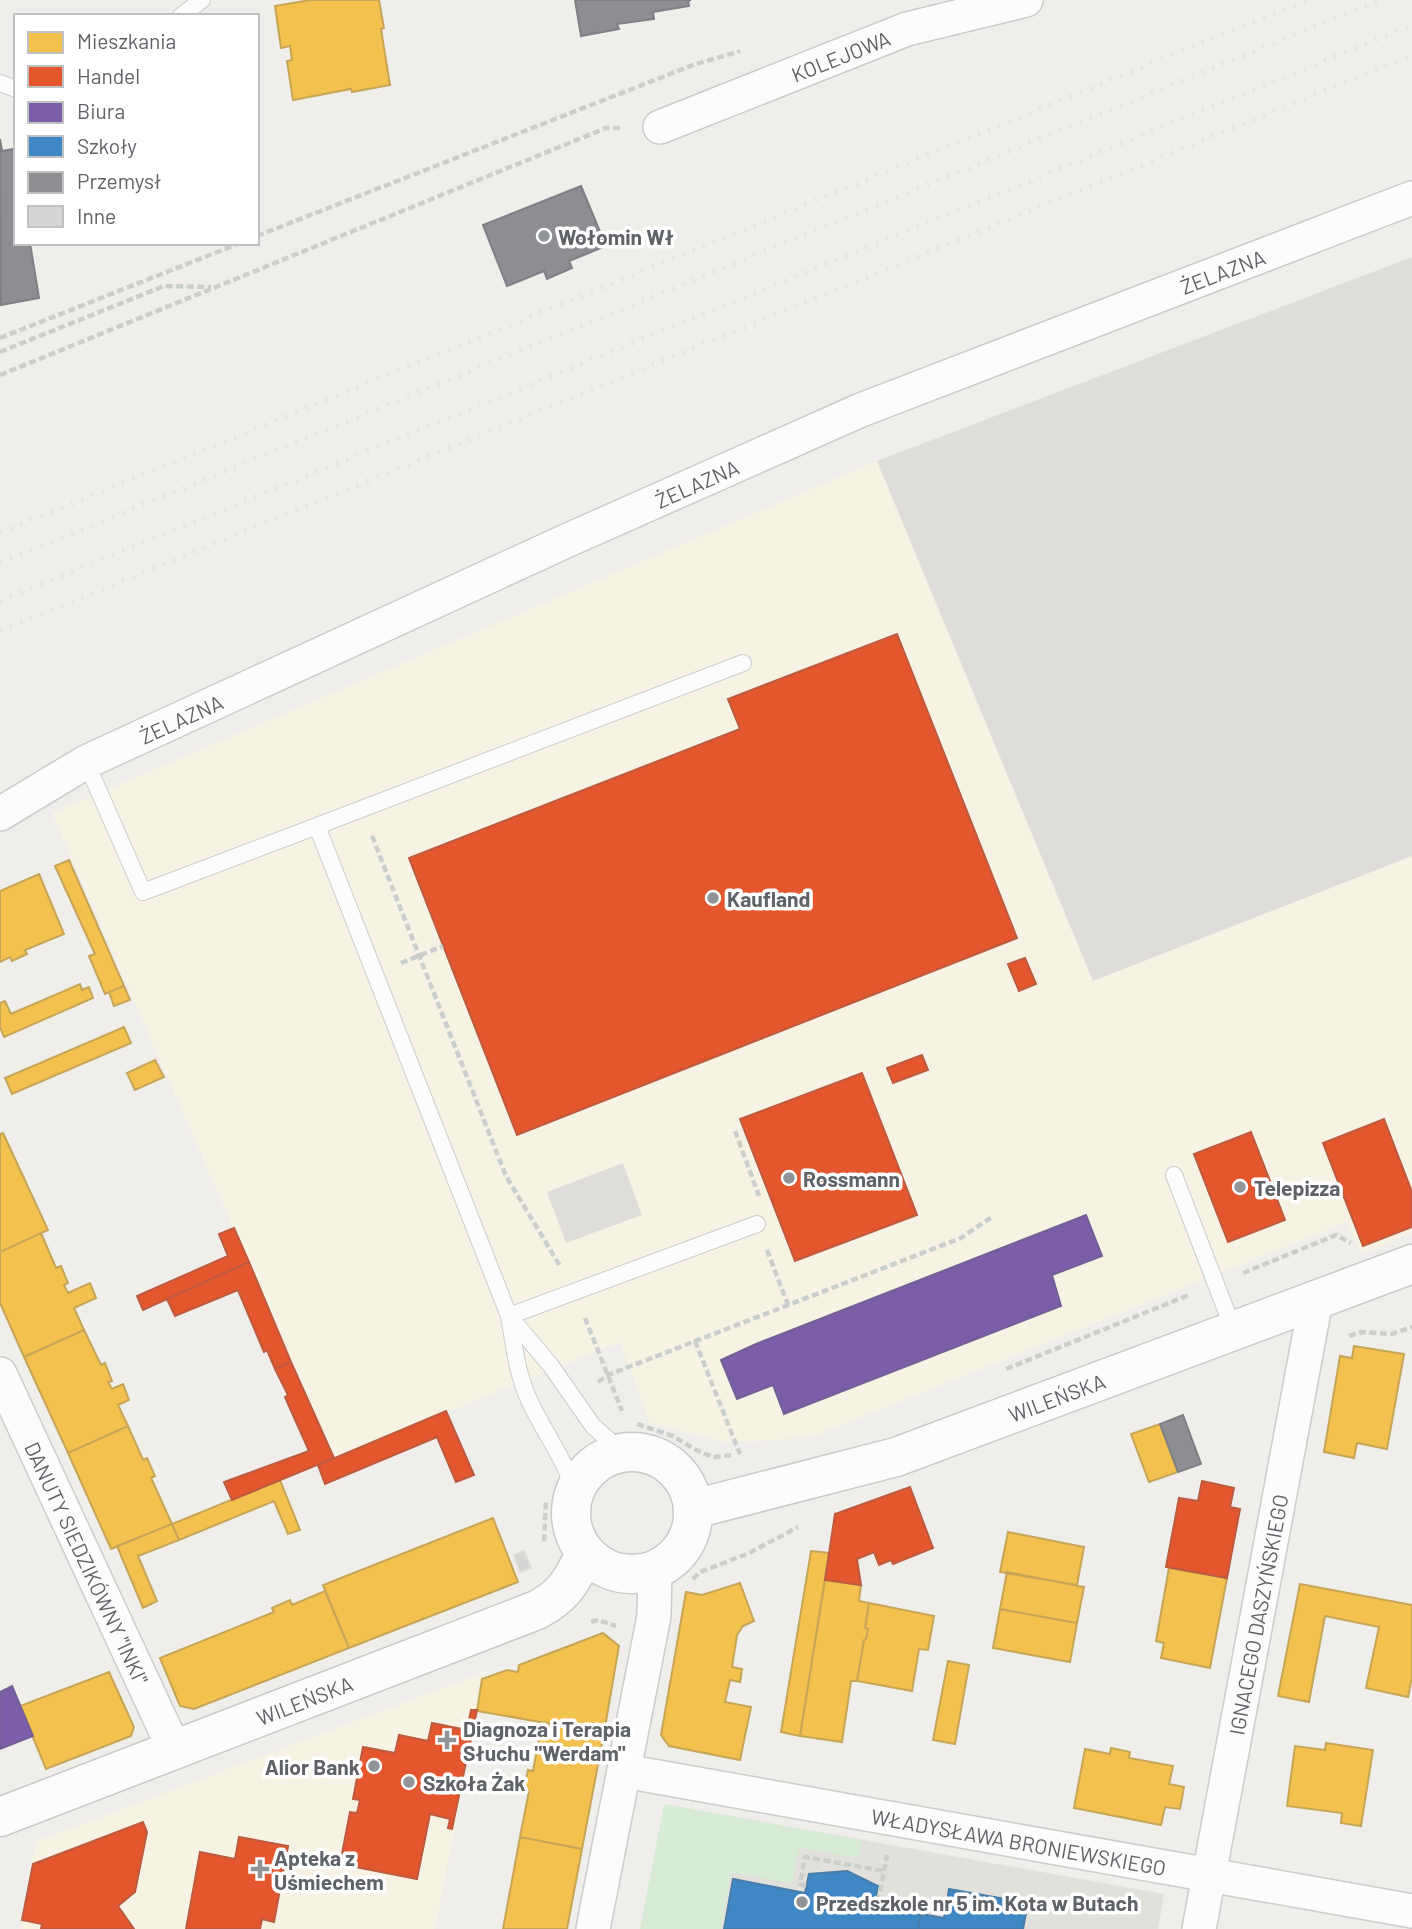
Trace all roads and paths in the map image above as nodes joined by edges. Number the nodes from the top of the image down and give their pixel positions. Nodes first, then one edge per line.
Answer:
1 (202, 0) edge
2 (1026, 0) edge
3 (184, 14) edge
4 (760, 87) junction
5 (660, 127) joint
6 (1412, 198) edge
7 (259, 235) edge
8 (235, 245) edge
9 (215, 287) junction
10 (0, 338) edge
11 (0, 352) edge
12 (0, 375) edge
13 (743, 663) dead end
14 (86, 762) junction
15 (362, 809) junction
16 (0, 814) edge
17 (317, 826) junction
18 (443, 946) dead end
19 (420, 956) junction
20 (375, 974) junction
21 (735, 1131) dead end
22 (1174, 1175) dead end
23 (764, 1207) dead end
24 (993, 1216) dead end
25 (757, 1224) joint
26 (1336, 1235) dead end
27 (1412, 1264) edge
28 (1216, 1284) junction
29 (575, 1292) junction
30 (1317, 1300) junction
31 (788, 1305) junction
32 (509, 1316) junction
33 (1412, 1327) edge
34 (1234, 1331) junction
35 (1343, 1338) dead end
36 (695, 1341) junction
37 (996, 1373) dead end
38 (0, 1374) edge
39 (608, 1375) junction
40 (588, 1391) dead end
41 (622, 1452) junction
42 (752, 1453) dead end
43 (740, 1454) junction
44 (574, 1490) junction
45 (694, 1509) junction
46 (585, 1553) junction
47 (656, 1570) junction
48 (589, 1623) dead end
49 (625, 1624) dead end
50 (175, 1751) junction
51 (624, 1771) junction
52 (0, 1817) edge
53 (889, 1845) dead end
54 (884, 1871) junction
55 (1209, 1875) junction
56 (806, 1886) dead end
57 (875, 1898) dead end
58 (1412, 1911) edge
59 (593, 1929) edge
60 (1199, 1929) edge

1 - 3 lane
2 - 4 street, KOLEJOWA
4 - 5 street, KOLEJOWA
4 - 7 path
5 - 9 path
6 - 14 street, ŻELAZNA
8 - 10 path
9 - 11 path
9 - 12 path
13 - 15 lane
14 - 16 street, ŻELAZNA
14 - 17 lane
15 - 17 lane
15 - 19 path
17 - 20 lane
18 - 19 path
19 - 20 path
19 - 29 path
20 - 32 lane
21 - 23 path
22 - 28 lane
24 - 31 path
25 - 29 lane
25 - 31 path
26 - 28 path
27 - 30 street, WILEŃSKA
28 - 34 lane
28 - 37 path
29 - 32 lane
29 - 39 path
30 - 34 street, WILEŃSKA
30 - 55 street, IGNACEGO DASZYŃSKIEGO
31 - 36 path
32 - 41 lane
32 - 44 lane
33 - 35 path
34 - 45 street, WILEŃSKA
36 - 39 path
36 - 43 path
38 - 50 street, DANUTY SIEDZIKÓWNY "INKI"
39 - 40 path
39 - 43 path
41 - 44 street
41 - 45 street
42 - 43 path
44 - 46 street
45 - 47 street
46 - 47 street
46 - 50 street, WILEŃSKA
47 - 51 street
48 - 49 path
50 - 52 street, WILEŃSKA
51 - 55 street, WŁADYSŁAWA BRONIEWSKIEGO
51 - 59 street
53 - 54 path
54 - 56 path
54 - 57 path
55 - 58 street, WŁADYSŁAWA BRONIEWSKIEGO
55 - 60 street, IGNACEGO DASZYŃSKIEGO

